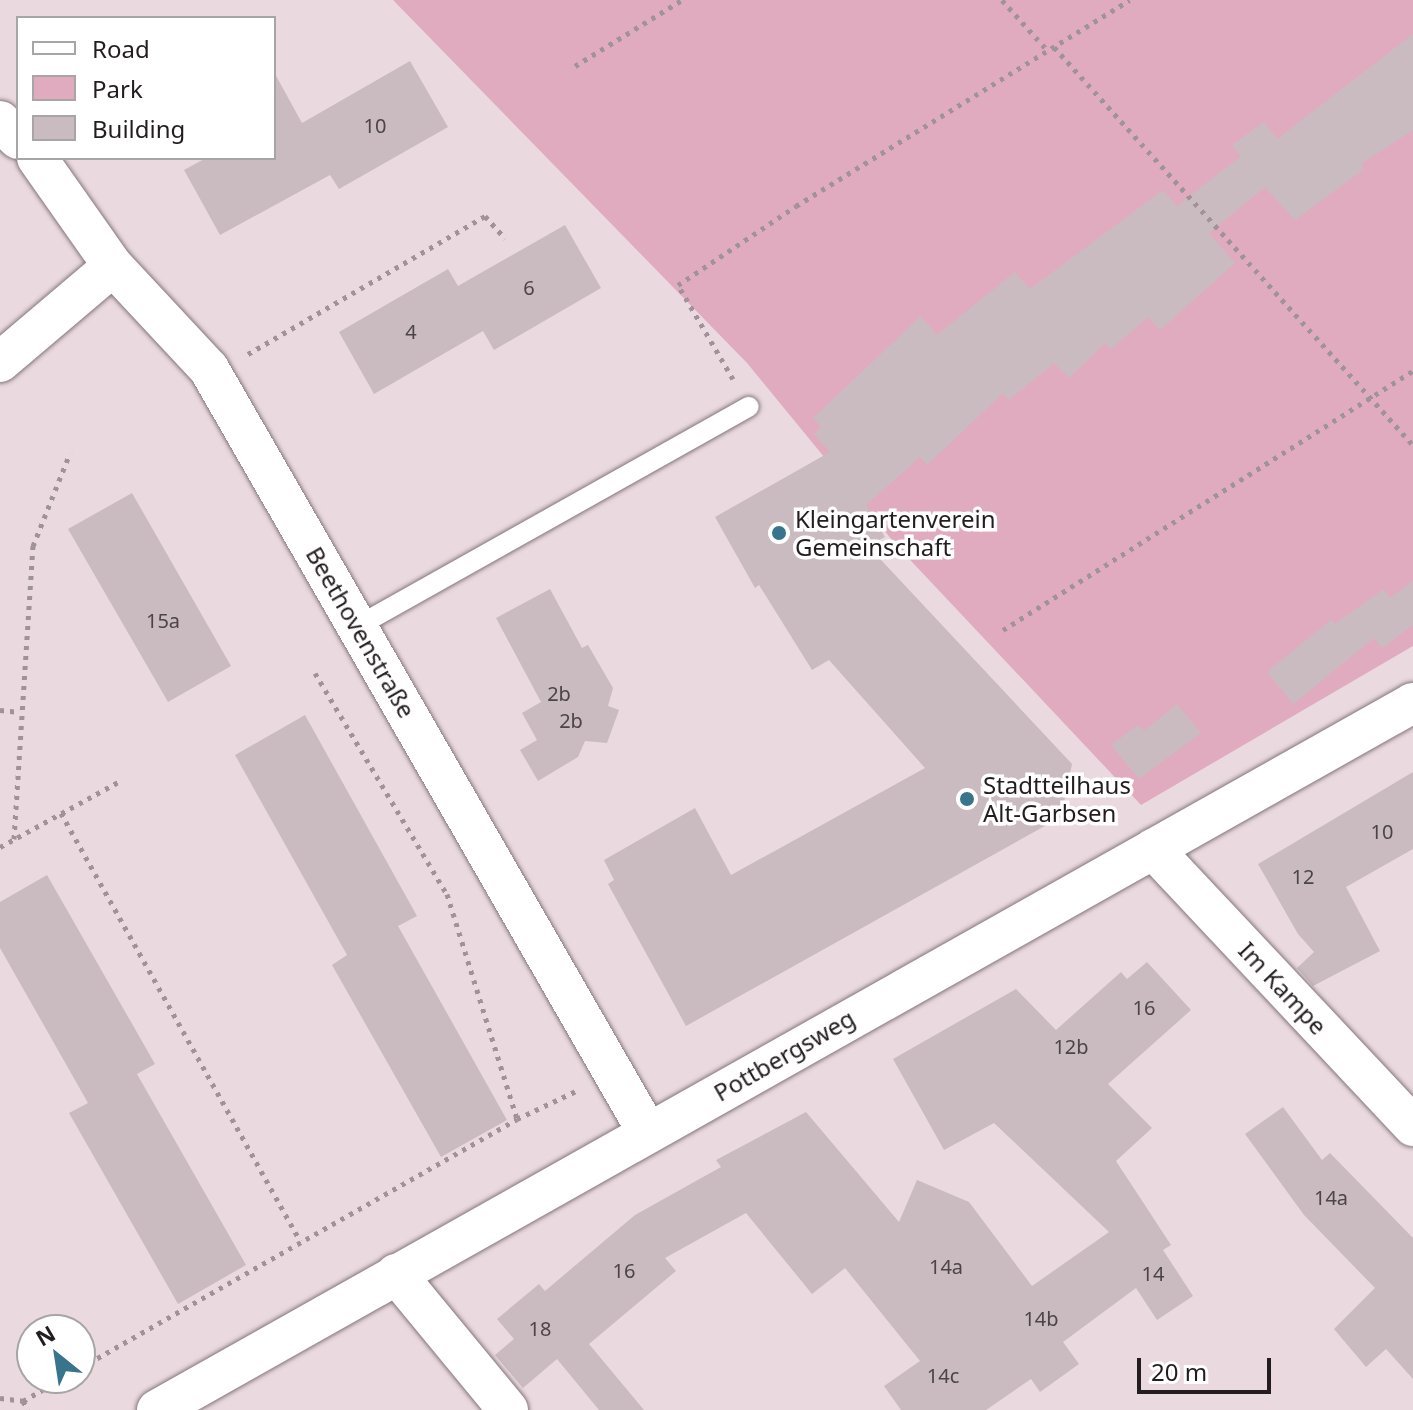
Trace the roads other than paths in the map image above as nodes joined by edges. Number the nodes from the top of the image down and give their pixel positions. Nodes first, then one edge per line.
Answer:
1 (0, 121) edge
2 (16, 137) edge
3 (38, 160) edge
4 (113, 266) junction
5 (0, 362) edge
6 (749, 407) road end
7 (358, 626) junction
8 (1413, 703) edge
9 (1153, 849) junction
10 (1413, 1126) edge
11 (648, 1133) junction
12 (396, 1274) junction
13 (157, 1410) edge
14 (508, 1410) edge

1 - 2 street
3 - 4 street, Beethovenstraße
4 - 5 street
4 - 7 street, Beethovenstraße
6 - 7 lane
7 - 11 street, Beethovenstraße
8 - 9 street, Pottbergsweg
9 - 10 street, Im Kampe
9 - 11 street, Pottbergsweg
11 - 12 street, Pottbergsweg
12 - 13 street, Pottbergsweg
12 - 14 street

